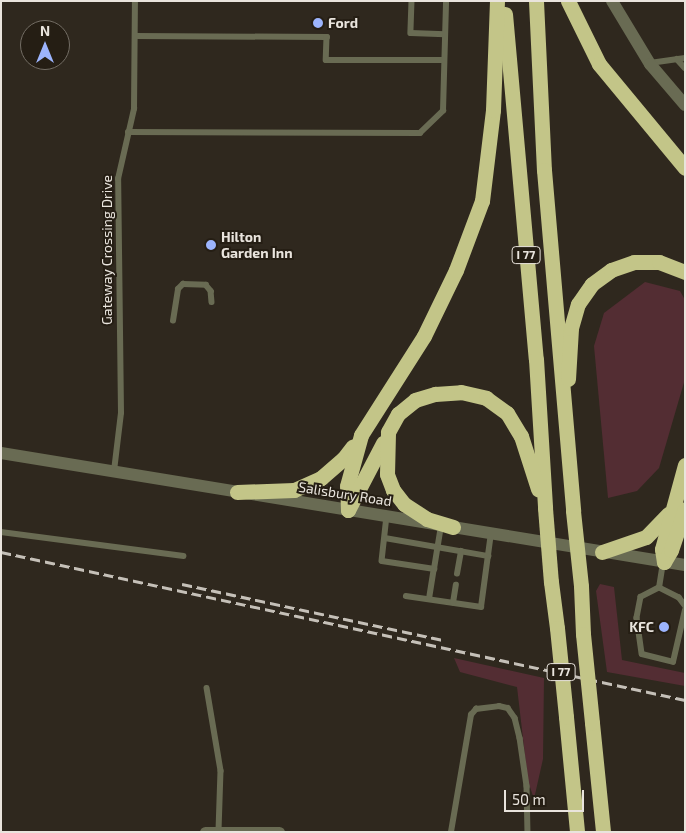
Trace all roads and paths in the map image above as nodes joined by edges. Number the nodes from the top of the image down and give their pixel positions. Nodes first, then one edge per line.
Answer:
1 (135, 1) edge
2 (412, 1) edge
3 (446, 1) edge
4 (497, 1) edge
5 (505, 1) edge
6 (536, 1) edge
7 (568, 1) edge
8 (612, 1) edge
9 (445, 34) junction
10 (135, 36) junction
11 (685, 58) edge
12 (677, 59) junction
13 (444, 60) junction
14 (650, 64) junction
15 (685, 68) edge
16 (685, 105) edge
17 (128, 132) junction
18 (685, 168) edge
19 (685, 272) edge
20 (212, 302) dead end
21 (173, 321) dead end
22 (388, 432) junction
23 (361, 435) junction
24 (1, 453) edge
25 (685, 465) edge
26 (114, 471) junction
27 (569, 473) junction
28 (237, 492) junction
29 (545, 508) junction
30 (348, 510) junction
31 (678, 515) edge
32 (387, 516) junction
33 (447, 526) junction
34 (1, 532) edge
35 (491, 534) junction
36 (385, 538) junction
37 (685, 538) edge
38 (438, 547) junction
39 (461, 551) junction
40 (602, 552) junction
41 (183, 556) dead end
42 (488, 556) junction
43 (664, 562) junction
44 (685, 565) edge
45 (434, 568) junction
46 (457, 574) dead end
47 (456, 585) dead end
48 (659, 588) junction
49 (406, 596) dead end
50 (429, 599) junction
51 (453, 603) junction
52 (685, 606) edge
53 (685, 610) edge
54 (207, 688) dead end
55 (218, 831) edge
56 (206, 832) edge
57 (279, 832) edge
58 (451, 832) edge
59 (528, 832) edge
60 (577, 832) edge
61 (603, 832) edge

1 - 10 lane, Gateway Crossing Drive
2 - 9 lane
3 - 9 lane
4 - 23 highway
5 - 29 highway, I 77
6 - 27 highway, I 77
7 - 18 highway
8 - 14 street
9 - 13 lane
10 - 13 lane
10 - 17 lane, Gateway Crossing Drive
11 - 12 lane
12 - 14 lane
12 - 15 lane
13 - 17 lane
14 - 16 street
17 - 26 lane, Gateway Crossing Drive
19 - 27 highway
20 - 21 lane
22 - 29 highway
22 - 30 highway
22 - 33 highway
23 - 28 highway
23 - 30 highway
24 - 26 street, Salisbury Road
25 - 31 highway
26 - 28 street, Salisbury Road
27 - 61 highway, I 77, bridge
28 - 30 street, Salisbury Road
29 - 60 highway, I 77, bridge
30 - 32 street, Salisbury Road
31 - 37 highway
31 - 40 highway
31 - 43 highway
32 - 33 street, Salisbury Road
32 - 36 lane
33 - 35 street, Salisbury Road
33 - 38 lane
34 - 41 lane
35 - 40 street, Salisbury Road
35 - 42 lane
36 - 38 lane
36 - 45 lane
38 - 39 lane
38 - 45 lane
39 - 42 lane
39 - 46 lane
40 - 43 street, Salisbury Road
42 - 51 lane
43 - 44 street, Salisbury Road
43 - 48 lane
45 - 50 lane
47 - 51 lane
48 - 52 lane
48 - 53 lane
49 - 50 lane
50 - 51 lane
54 - 55 lane
55 - 56 street
55 - 57 street
58 - 59 lane

